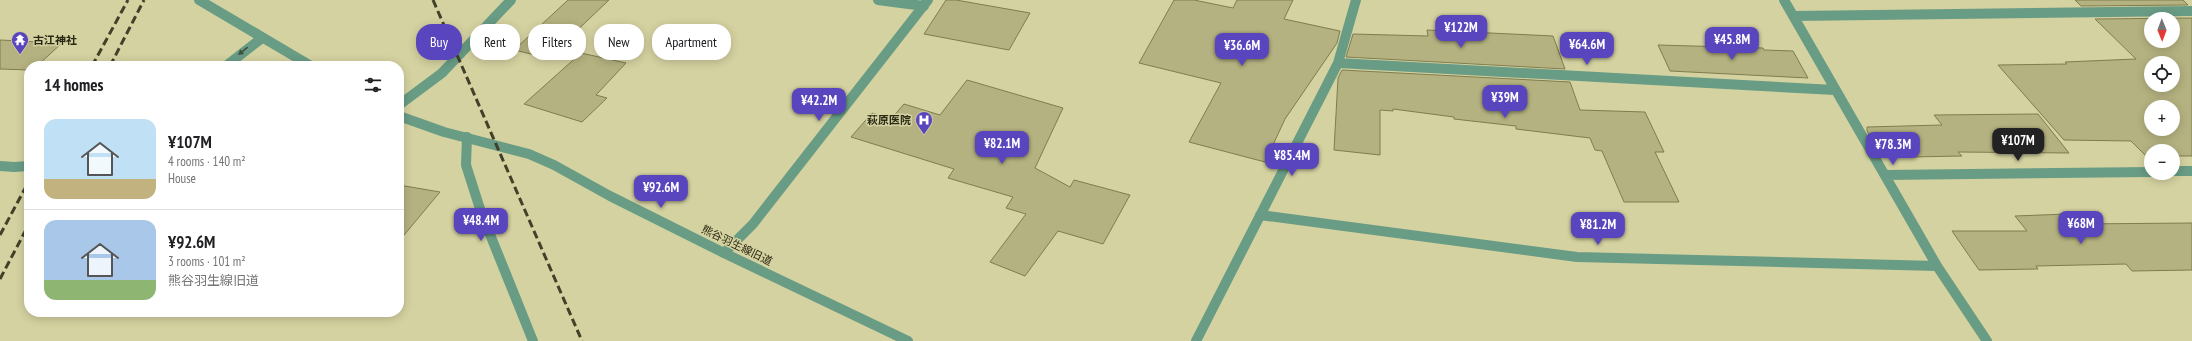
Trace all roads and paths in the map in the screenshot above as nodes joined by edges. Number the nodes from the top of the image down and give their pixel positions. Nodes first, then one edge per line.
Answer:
1 (511, 0) edge
2 (878, 0) edge
3 (1356, 0) edge
4 (1784, 0) edge
5 (205, 1) edge
6 (926, 3) edge
7 (2192, 11) edge
8 (1793, 16) junction
9 (262, 38) junction
10 (232, 61) edge
11 (302, 61) edge
12 (1338, 63) junction
13 (1835, 90) junction
14 (404, 101) edge
15 (404, 118) edge
16 (468, 137) junction
17 (0, 166) edge
18 (24, 166) edge
19 (2192, 171) edge
20 (2144, 172) edge
21 (2180, 172) edge
22 (1885, 175) junction
23 (1260, 215) junction
24 (724, 253) junction
25 (1937, 266) junction
26 (533, 341) edge
27 (908, 341) edge
28 (1196, 341) edge
29 (1987, 341) edge

1 - 14 street
2 - 6 street
3 - 12 street
4 - 8 street
5 - 9 street
6 - 24 street
7 - 8 street
8 - 13 street
9 -> 10 street
9 - 11 street
12 - 13 street
12 - 23 street
13 - 22 street
15 - 16 street, 熊谷羽生線旧道
16 - 24 street, 熊谷羽生線旧道
16 - 26 street
17 - 18 street
19 - 21 street
20 - 22 street
22 - 25 street
23 - 25 street
23 - 28 street
24 - 27 street, 熊谷羽生線旧道
25 - 29 street

